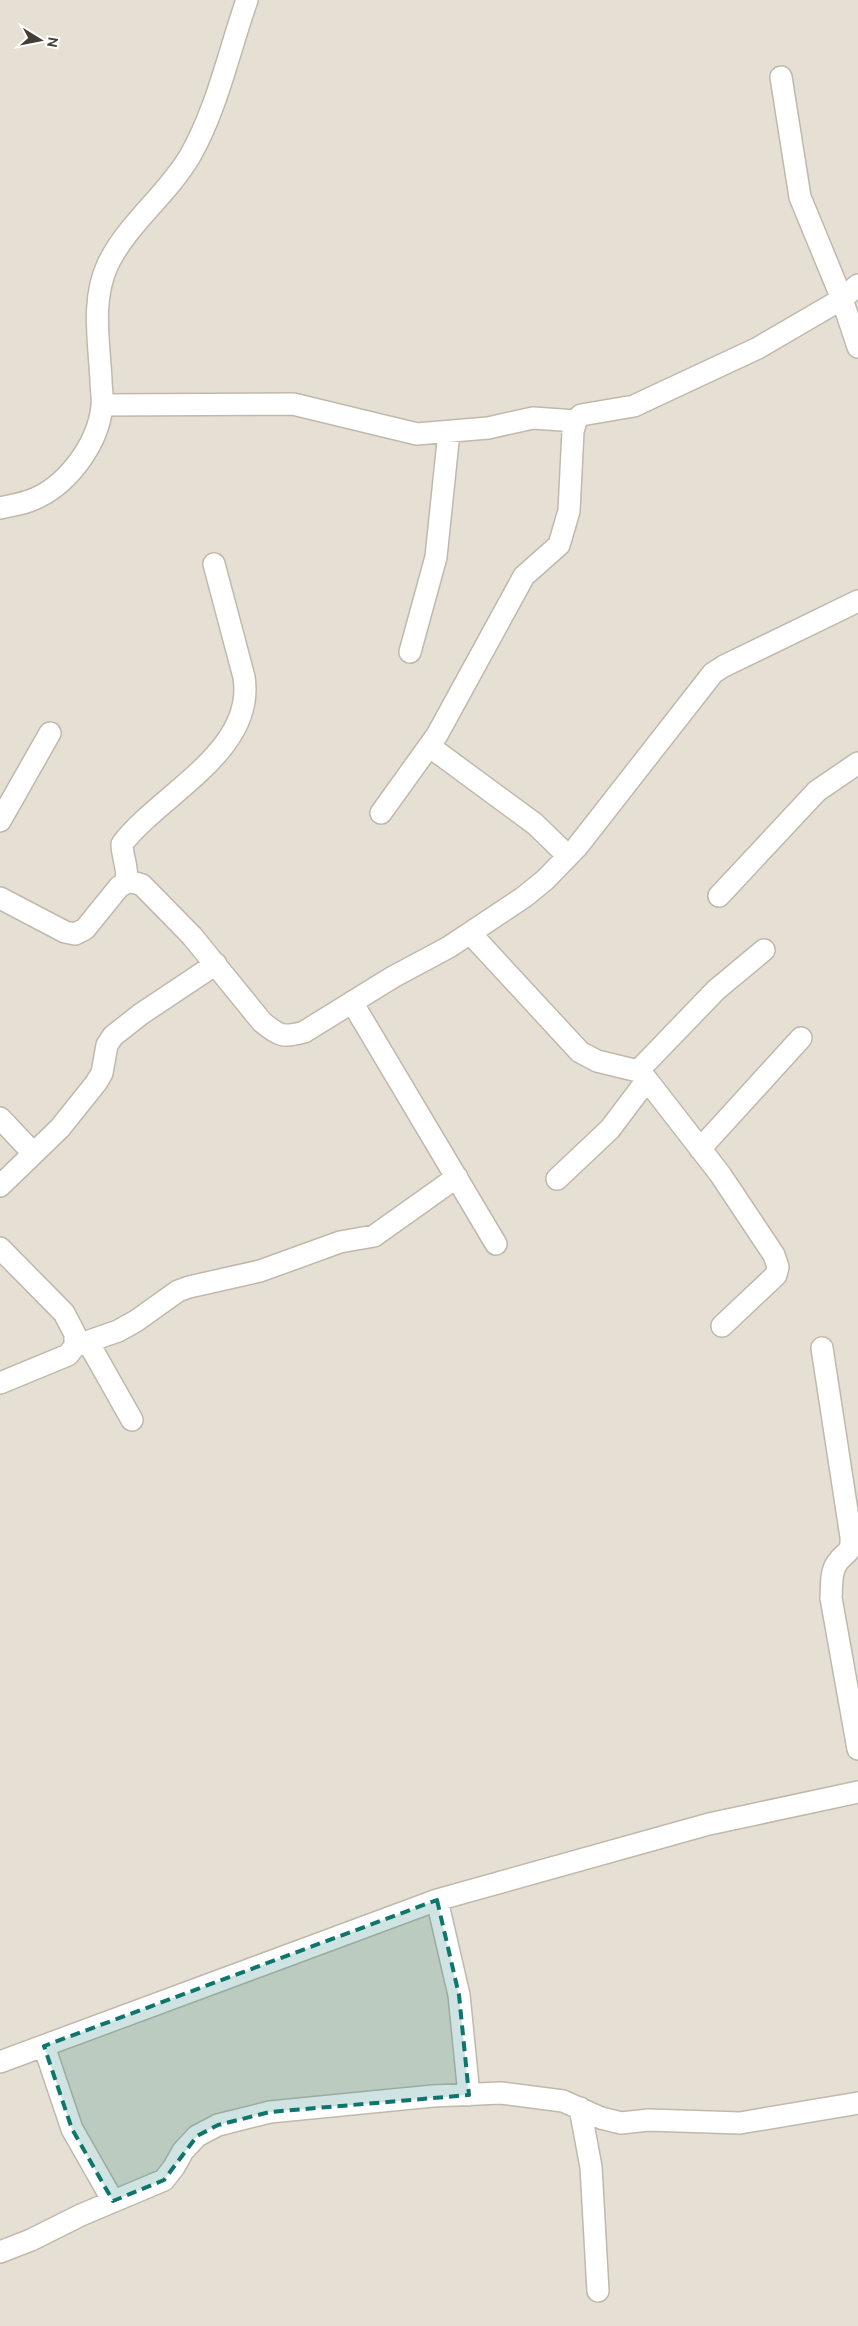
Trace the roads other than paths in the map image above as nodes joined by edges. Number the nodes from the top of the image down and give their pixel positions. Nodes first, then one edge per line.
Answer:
1 (247, 0) edge
2 (781, 77) dead end
3 (850, 292) edge
4 (858, 347) edge
5 (102, 405) junction
6 (576, 421) junction
7 (449, 432) junction
8 (0, 508) edge
9 (214, 564) dead end
10 (858, 601) edge
11 (410, 652) dead end
12 (50, 733) dead end
13 (429, 746) junction
14 (858, 763) edge
15 (381, 813) dead end
16 (0, 821) edge
17 (568, 856) junction
18 (126, 882) junction
19 (719, 896) dead end
20 (0, 898) edge
21 (470, 933) junction
22 (764, 950) dead end
23 (216, 964) junction
24 (352, 1002) junction
25 (801, 1038) dead end
26 (643, 1076) junction
27 (0, 1118) edge
28 (700, 1149) junction
29 (33, 1153) junction
30 (457, 1178) junction
31 (557, 1179) dead end
32 (0, 1186) edge
33 (496, 1244) dead end
34 (0, 1248) edge
35 (722, 1326) dead end
36 (82, 1344) junction
37 (822, 1348) dead end
38 (0, 1384) edge
39 (132, 1420) dead end
40 (858, 1749) edge
41 (858, 1792) edge
42 (437, 1900) junction
43 (44, 2046) junction
44 (0, 2062) edge
45 (469, 2094) junction
46 (858, 2103) edge
47 (580, 2108) junction
48 (113, 2201) junction
49 (0, 2252) edge
50 (598, 2291) dead end

1 - 5 street
2 - 3 street
3 - 4 street
3 - 6 street
5 - 7 street
5 - 8 street
6 - 7 street
6 - 13 street
7 - 11 street
9 - 18 street
10 - 17 street
12 - 16 street
13 - 15 street
13 - 17 street
14 - 19 street
17 - 21 street
18 - 20 street
18 - 23 street
21 - 24 street
21 - 26 street
22 - 26 street
23 - 24 street
23 - 29 street
24 - 30 street
25 - 28 street
26 - 28 street
26 - 31 street
27 - 29 street
28 - 35 street
29 - 32 street
30 - 33 street
30 - 36 street
34 - 36 street
36 - 38 street
36 - 39 street
37 - 40 street
41 - 42 street
42 - 43 street
42 - 45 street
43 - 44 street
43 - 48 street
45 - 47 street
45 - 48 street
46 - 47 street
47 - 50 street
48 - 49 street

